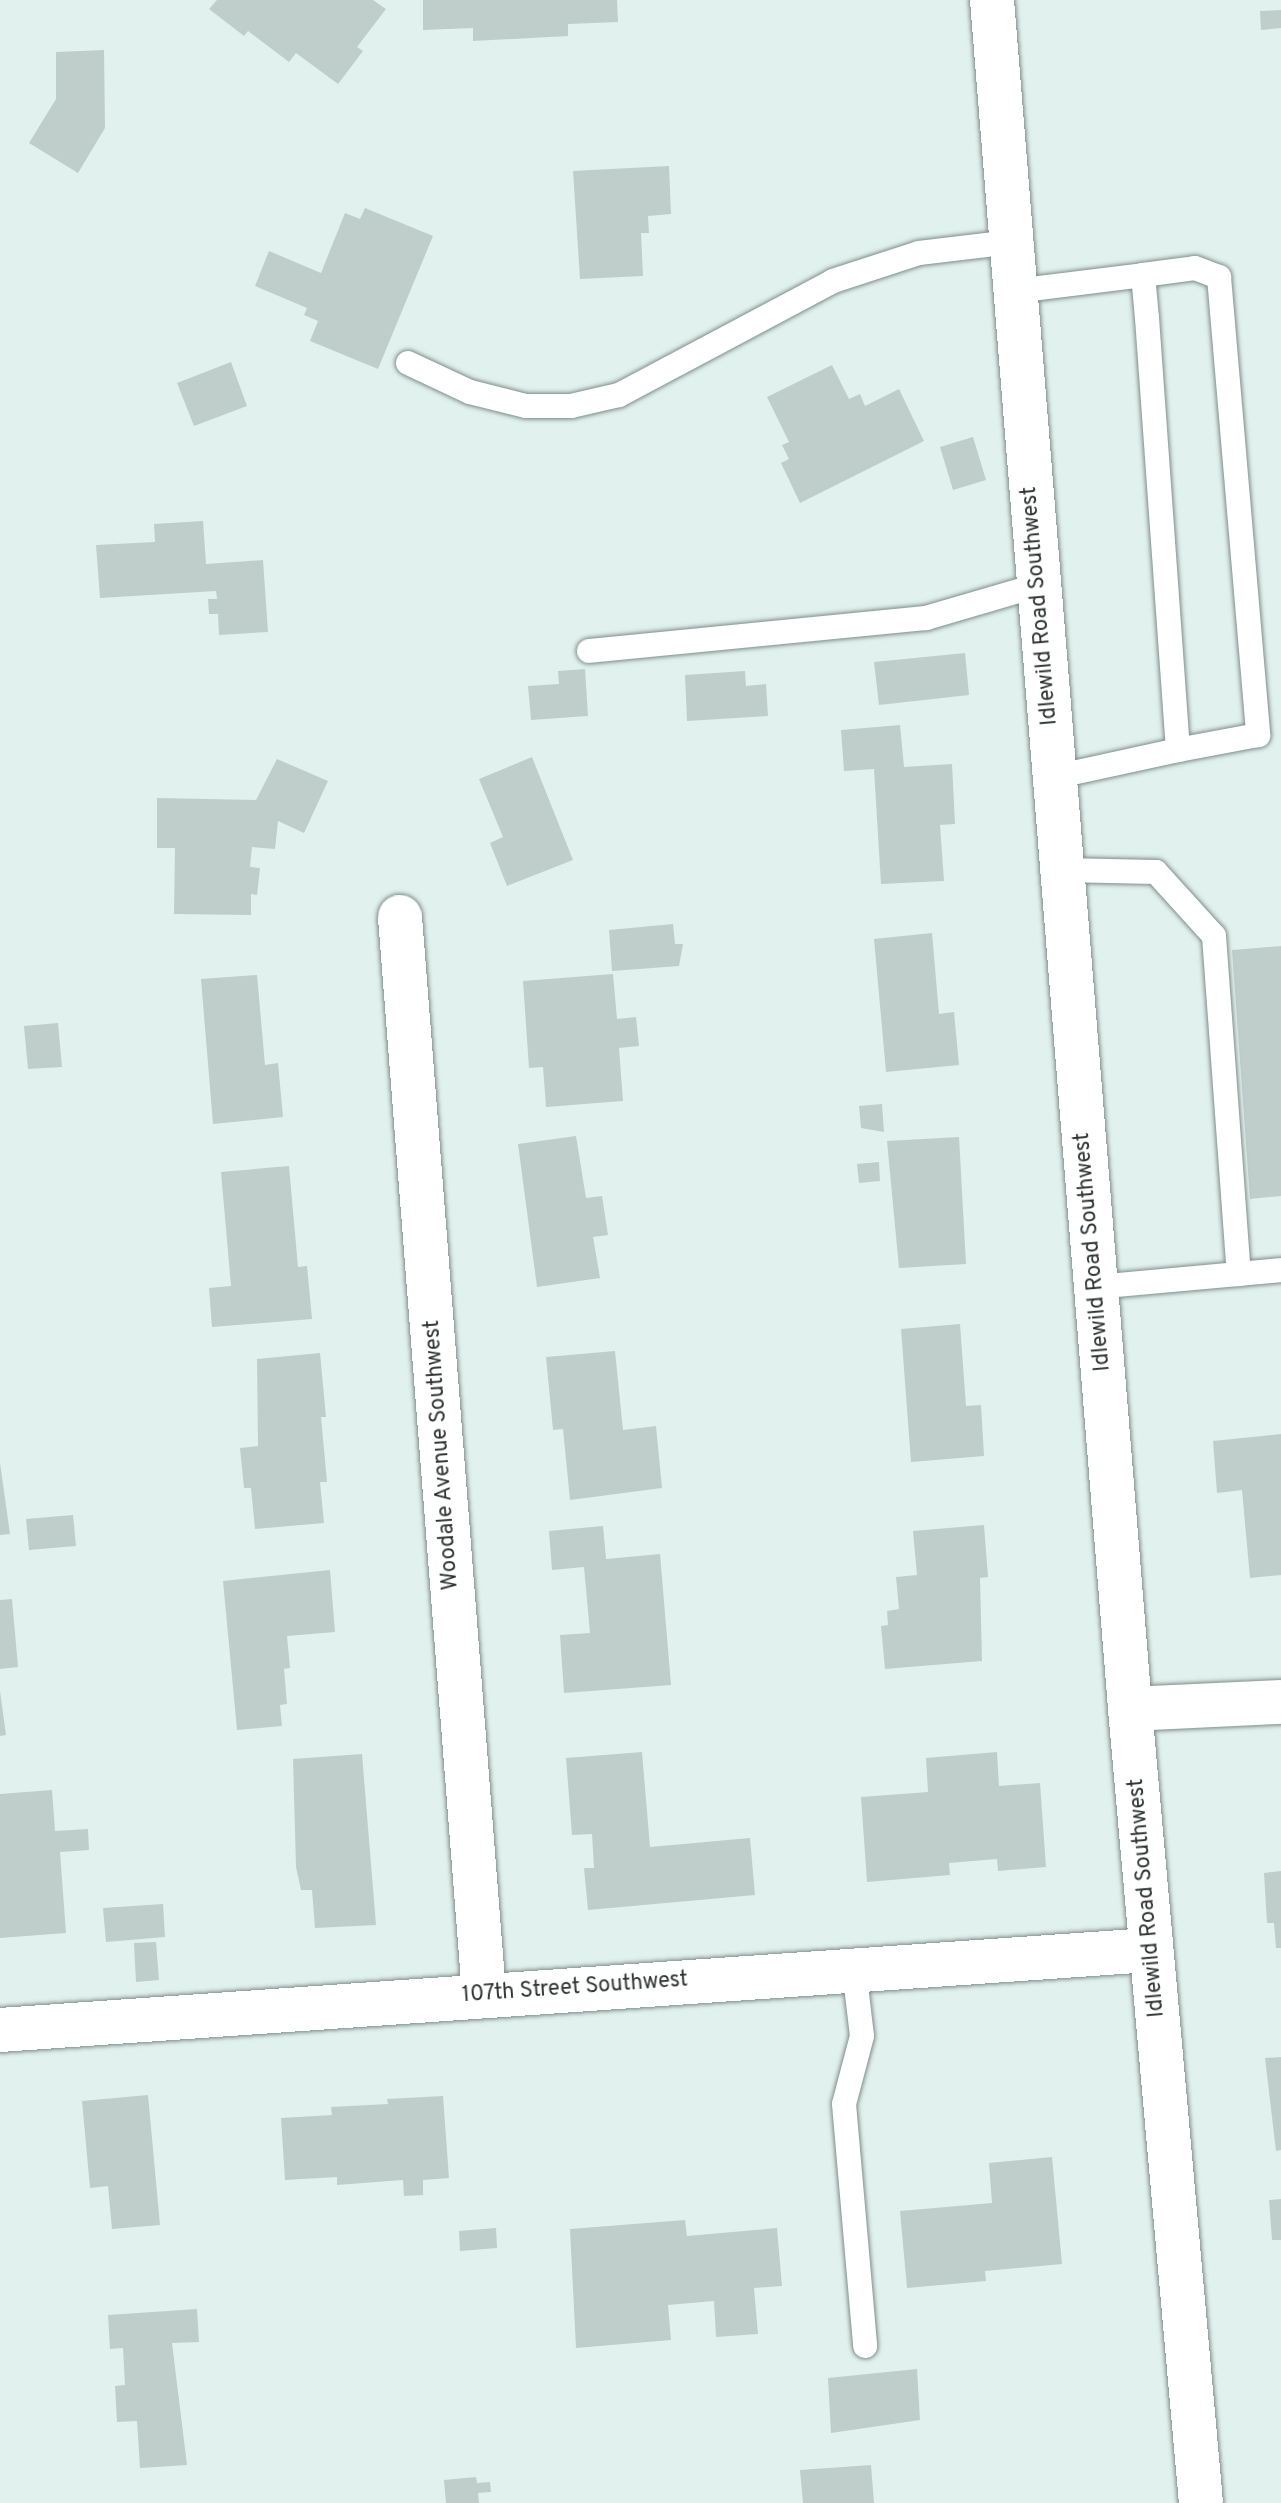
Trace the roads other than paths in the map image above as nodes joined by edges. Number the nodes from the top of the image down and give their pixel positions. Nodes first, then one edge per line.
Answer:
1 (992, 0) edge
2 (1011, 242) junction
3 (1143, 275) junction
4 (1015, 291) junction
5 (408, 363) dead end
6 (1039, 585) junction
7 (589, 651) dead end
8 (1178, 750) junction
9 (1054, 777) junction
10 (1062, 870) junction
11 (400, 917) dead end
12 (1281, 1270) edge
13 (1239, 1274) junction
14 (1095, 1287) junction
15 (1281, 1702) edge
16 (1130, 1709) junction
17 (1151, 1950) junction
18 (854, 1969) junction
19 (484, 1994) junction
20 (0, 2030) edge
21 (865, 2346) dead end
22 (1201, 2503) edge

1 - 2 street, Idlewild Road Southwest
2 - 4 street, Idlewild Road Southwest
2 - 5 lane
3 - 4 lane
3 - 8 lane
3 - 8 lane
4 - 6 street, Idlewild Road Southwest
6 - 7 lane
6 - 9 street, Idlewild Road Southwest
8 - 9 lane
9 - 10 street, Idlewild Road Southwest
10 - 13 lane
10 - 14 street, Idlewild Road Southwest
11 - 19 street, Woodale Avenue Southwest
12 - 13 lane
13 - 14 lane
14 - 16 street, Idlewild Road Southwest
15 - 16 street
16 - 17 street, Idlewild Road Southwest
17 - 18 street, 107th Street Southwest
17 - 22 street, Idlewild Road Southwest
18 - 19 street, 107th Street Southwest
18 - 21 lane
19 - 20 street, 107th Street Southwest

